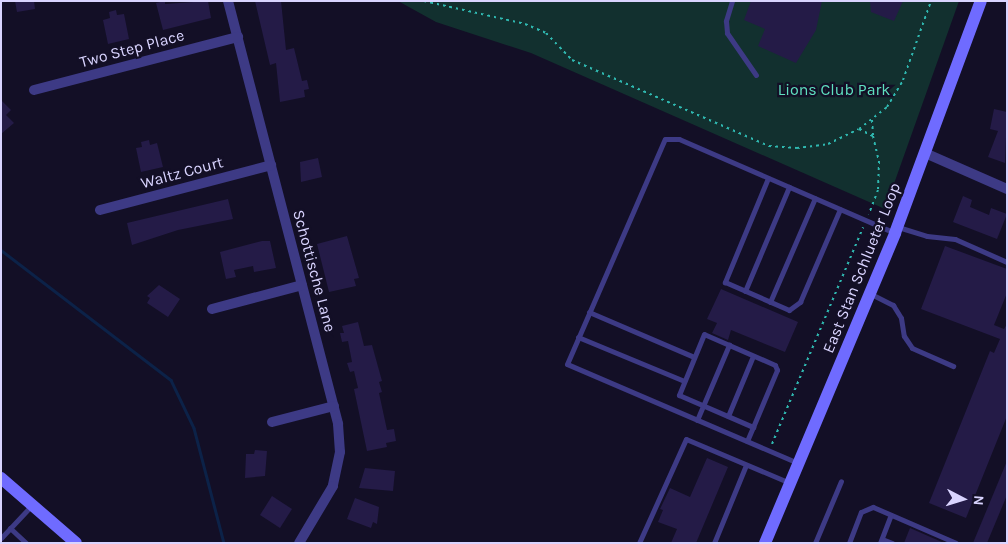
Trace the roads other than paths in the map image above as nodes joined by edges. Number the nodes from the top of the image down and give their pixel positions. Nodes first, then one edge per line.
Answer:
1 (228, 1) edge
2 (732, 1) edge
3 (981, 1) edge
4 (238, 37) junction
5 (756, 75) dead end
6 (34, 90) dead end
7 (926, 153) junction
8 (271, 165) junction
9 (768, 178) junction
10 (789, 187) junction
11 (1007, 189) edge
12 (815, 198) junction
13 (840, 209) junction
14 (100, 210) dead end
15 (896, 230) junction
16 (1007, 262) edge
17 (302, 286) junction
18 (745, 291) junction
19 (870, 294) junction
20 (770, 302) junction
21 (212, 309) dead end
22 (589, 312) junction
23 (578, 338) junction
24 (729, 345) junction
25 (754, 356) junction
26 (694, 357) junction
27 (953, 366) dead end
28 (684, 381) junction
29 (703, 405) junction
30 (334, 406) junction
31 (728, 416) junction
32 (697, 420) junction
33 (272, 422) dead end
34 (753, 427) junction
35 (747, 441) junction
36 (799, 463) junction
37 (746, 465) junction
38 (1, 478) edge
39 (841, 481) dead end
40 (790, 484) junction
41 (33, 505) junction
42 (891, 515) junction
43 (10, 528) junction
44 (1, 538) edge
45 (881, 541) edge
46 (26, 543) edge
47 (76, 543) edge
48 (300, 543) edge
49 (640, 543) edge
50 (714, 543) edge
51 (765, 543) edge
52 (815, 543) edge
53 (849, 543) edge
54 (892, 543) edge
55 (956, 543) edge

1 - 4 street, Schottische Lane
2 - 5 lane
3 - 7 main road, East Stan Schlueter Loop
4 - 6 street, Two Step Place
4 - 8 street, Schottische Lane
7 - 11 street
7 - 15 main road, East Stan Schlueter Loop
8 - 14 street, Waltz Court
8 - 17 street, Schottische Lane
9 - 10 lane
9 - 18 lane
9 - 22 lane
10 - 12 lane
10 - 18 lane
12 - 13 lane
12 - 20 lane
13 - 15 lane
13 - 20 lane
15 - 16 lane
15 - 19 main road, East Stan Schlueter Loop
17 - 21 street
17 - 30 street, Schottische Lane
18 - 20 lane
19 - 27 lane
19 - 36 main road, East Stan Schlueter Loop
22 - 23 lane
22 - 26 lane
23 - 28 lane
23 - 32 lane
24 - 25 lane
24 - 26 lane
24 - 29 lane
25 - 31 lane
25 - 34 lane
26 - 28 lane
28 - 29 lane
29 - 31 lane
29 - 32 lane
30 - 33 street
30 - 48 street, Schottische Lane
31 - 34 lane
32 - 35 lane
34 - 35 lane
35 - 36 lane
36 - 40 main road, East Stan Schlueter Loop
37 - 40 lane
37 - 49 lane
37 - 50 lane
38 - 41 main road
39 - 52 lane
40 - 51 main road, East Stan Schlueter Loop
41 - 43 lane
41 - 47 main road
42 - 45 lane
42 - 53 lane
42 - 55 lane
43 - 44 lane
43 - 46 lane
45 - 54 lane

